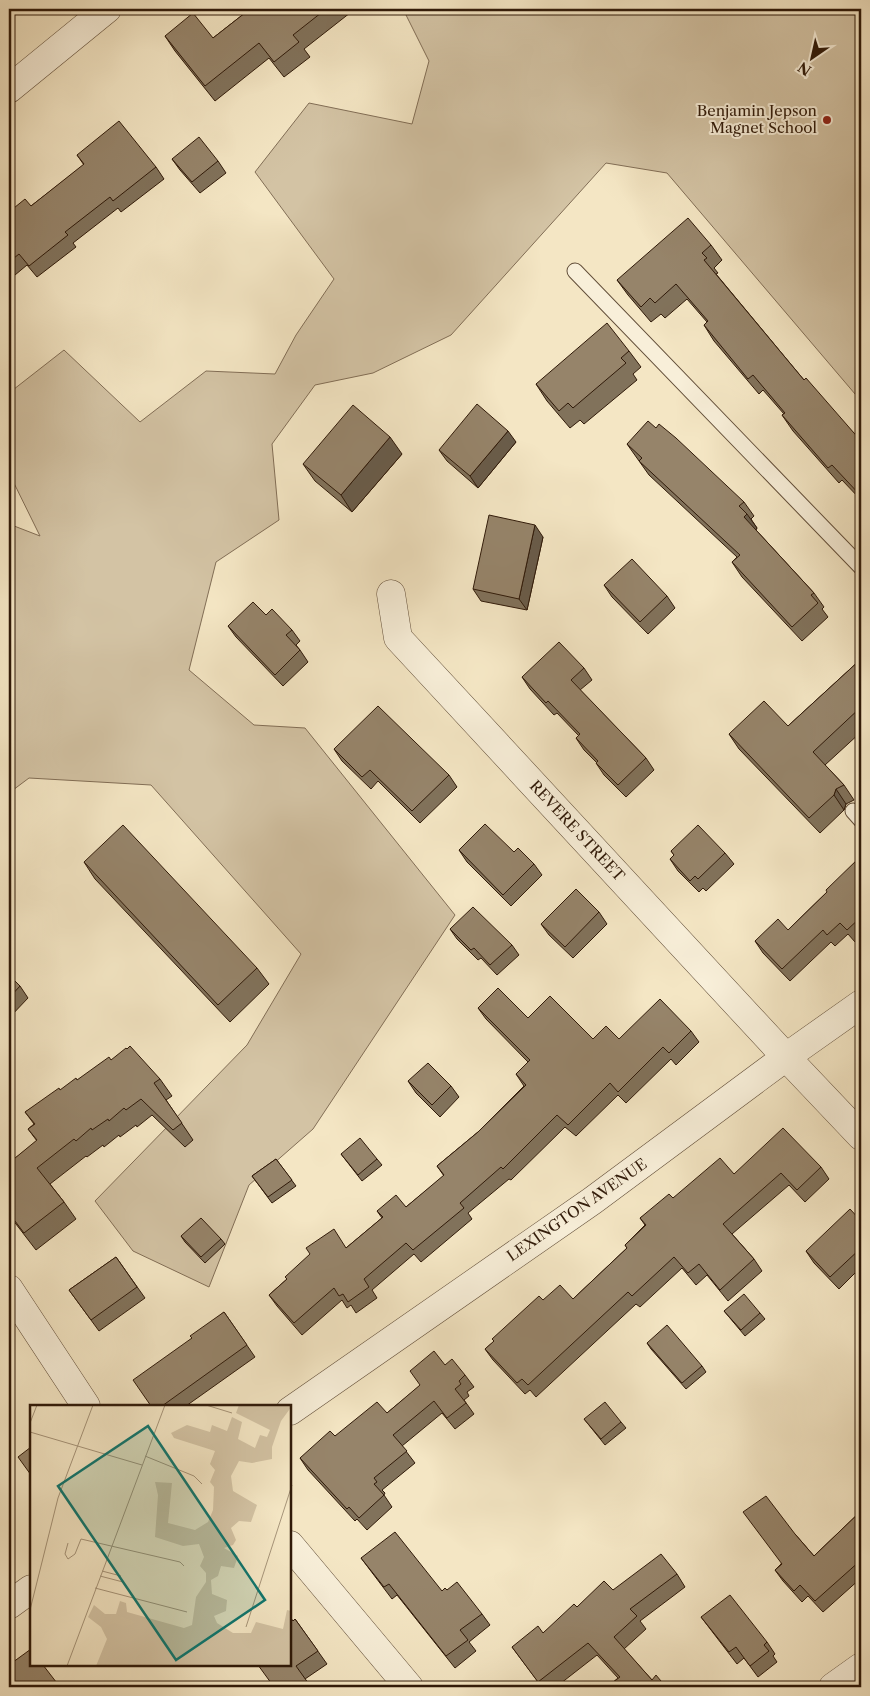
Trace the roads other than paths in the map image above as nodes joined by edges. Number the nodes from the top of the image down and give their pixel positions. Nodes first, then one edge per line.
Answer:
1 (106, 9) edge
2 (9, 89) edge
3 (575, 271) dead end
4 (861, 568) edge
5 (390, 594) dead end
6 (861, 1004) edge
7 (786, 1057) junction
8 (861, 1136) edge
9 (9, 1289) edge
10 (85, 1405) edge
11 (291, 1410) edge
12 (291, 1546) edge
13 (30, 1590) edge
14 (9, 1605) edge
15 (861, 1666) edge
16 (409, 1687) edge
17 (833, 1687) edge

1 - 2 street
3 - 4 lane
5 - 7 street, REVERE STREET
6 - 7 street, LEXINGTON AVENUE
7 - 8 street, REVERE STREET
7 - 11 street, LEXINGTON AVENUE
9 - 10 street
12 - 16 street
13 - 14 street
15 - 17 street

